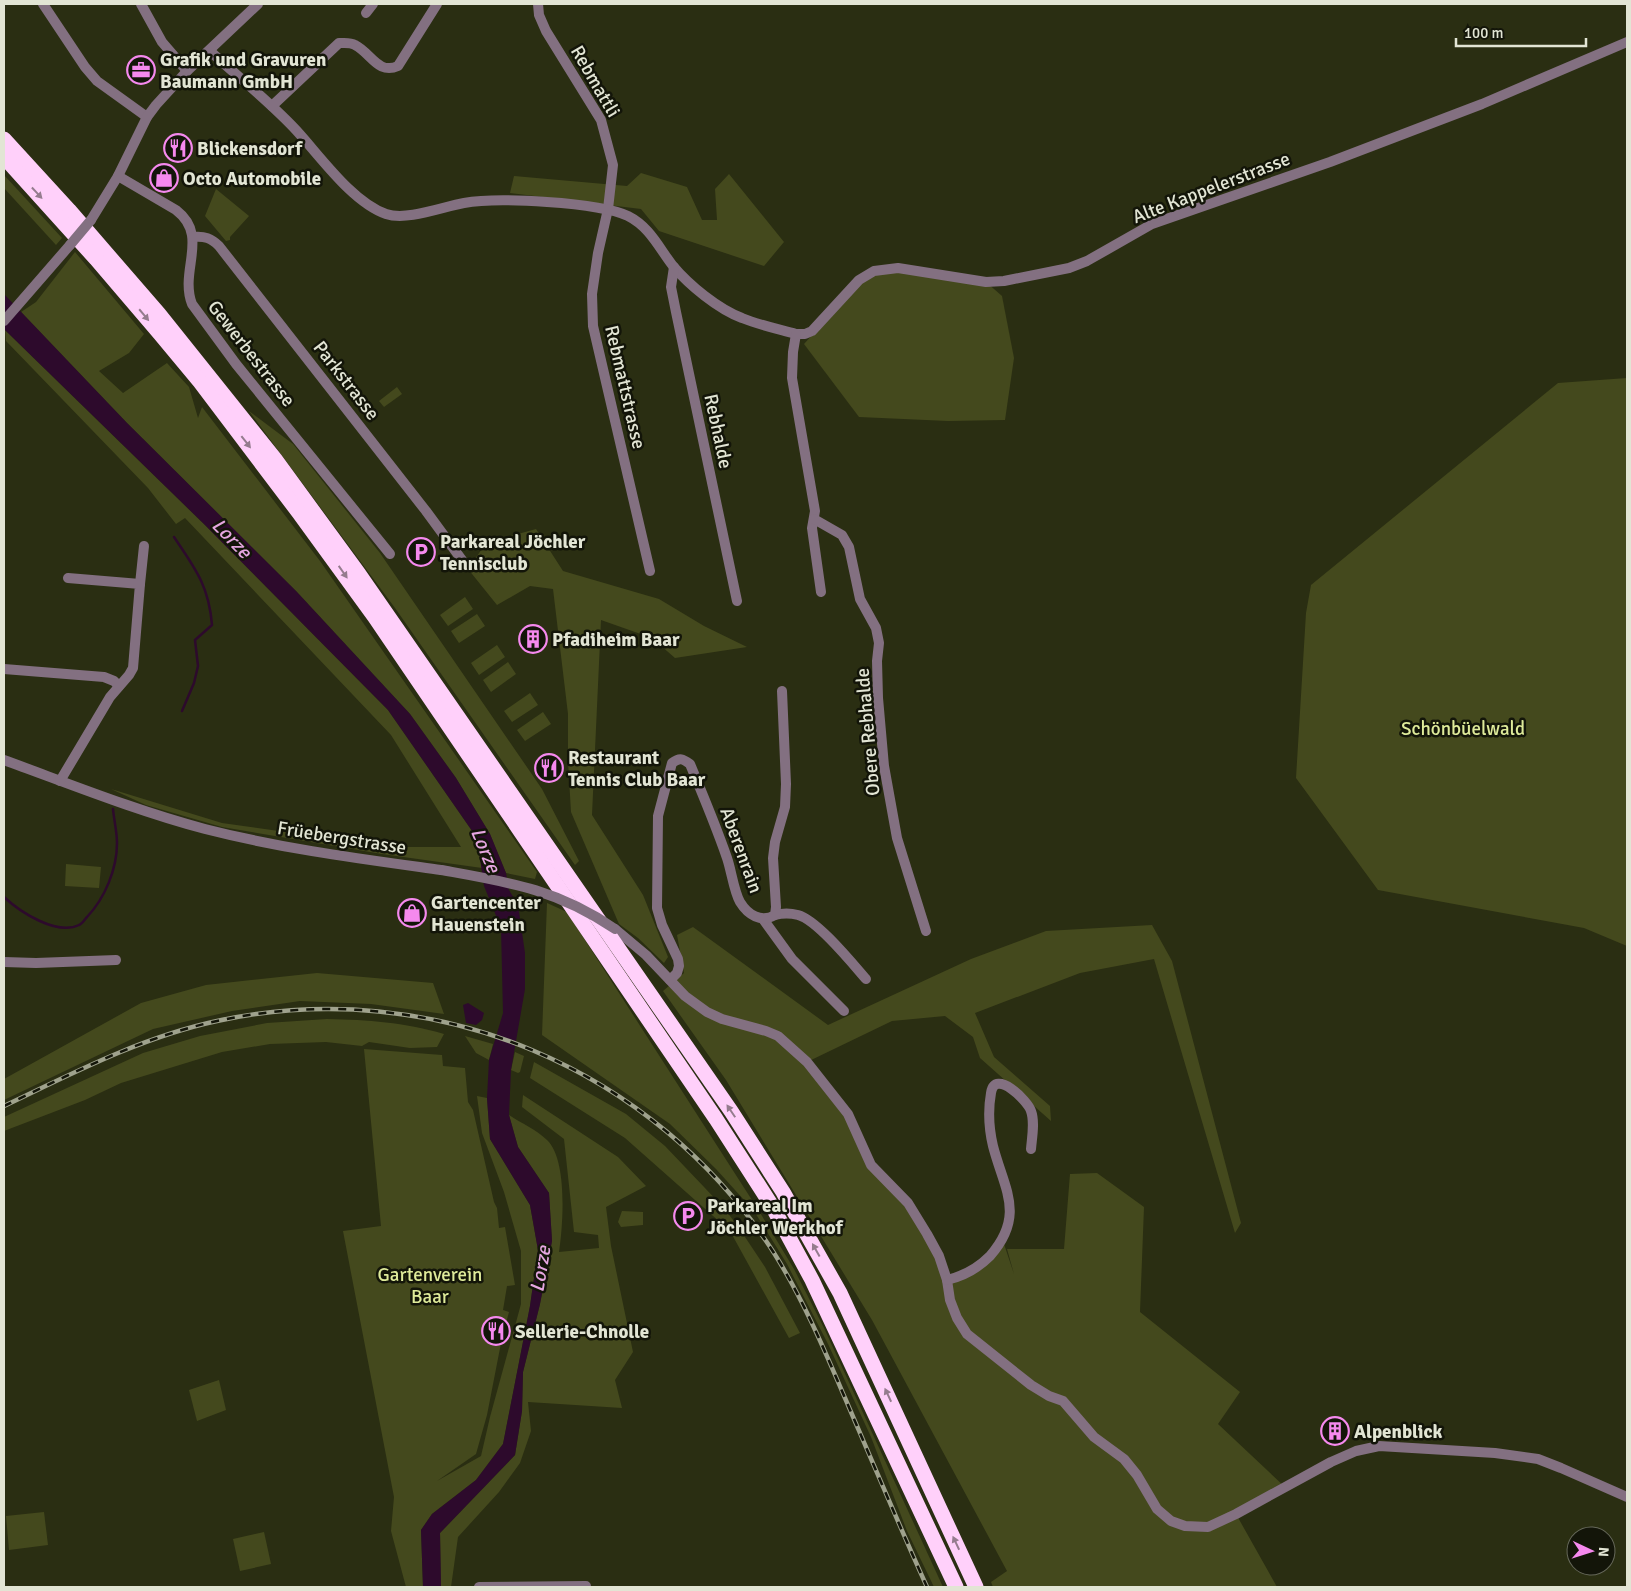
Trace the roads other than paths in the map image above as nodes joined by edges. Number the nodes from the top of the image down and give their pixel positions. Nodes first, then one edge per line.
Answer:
1 (43, 4) edge
2 (141, 4) edge
3 (258, 4) edge
4 (373, 4) edge
5 (437, 4) edge
6 (538, 4) edge
7 (366, 13) dead end
8 (1627, 42) edge
9 (210, 51) junction
10 (187, 71) junction
11 (272, 106) junction
12 (148, 117) junction
13 (4, 139) edge
14 (4, 157) edge
15 (118, 176) junction
16 (608, 209) junction
17 (193, 237) junction
18 (674, 266) junction
19 (4, 321) edge
20 (796, 334) junction
21 (814, 519) junction
22 (144, 546) dead end
23 (390, 554) dead end
24 (462, 560) dead end
25 (650, 571) dead end
26 (68, 578) dead end
27 (140, 584) junction
28 (821, 592) dead end
29 (737, 601) dead end
30 (4, 669) edge
31 (119, 686) junction
32 (782, 691) dead end
33 (4, 760) edge
34 (60, 781) junction
35 (775, 915) junction
36 (763, 919) junction
37 (926, 931) dead end
38 (116, 960) dead end
39 (4, 962) edge
40 (866, 979) dead end
41 (670, 980) junction
42 (844, 1011) dead end
43 (1031, 1149) dead end
44 (948, 1280) junction
45 (1627, 1497) edge
46 (586, 1586) dead end
47 (479, 1587) edge
48 (956, 1587) edge
49 (976, 1587) edge

1 - 12 street
2 - 10 street
3 - 9 street
4 - 7 street
5 - 11 street
6 - 16 street, Rebmattli
8 - 20 street, Alte Kappelerstrasse
9 - 10 street
9 - 11 street
10 - 12 street
11 - 16 street
12 - 15 street
49 -> 13 highway
14 -> 48 highway
15 - 17 street
15 - 19 street, bridge
16 - 18 street
16 - 25 street, Rebmattstrasse
17 - 23 street, Gewerbestrasse
17 - 24 street, Parkstrasse
18 - 20 street
18 - 29 street, Rebhalde
20 - 21 street
21 - 28 street
21 - 37 street, Obere Rebhalde
22 - 27 street
26 - 27 street
27 - 31 street
30 - 31 street
31 - 34 street
32 - 35 street, Aberenrain
33 - 34 street, Früebergstrasse
34 - 41 street, Früebergstrasse, bridge
35 - 36 street, Aberenrain
35 - 40 street
36 - 41 street, Aberenrain
36 - 42 street
38 - 39 street
41 - 44 street, Früebergstrasse
43 - 44 street
44 - 45 street, Früebergstrasse
46 - 47 street

